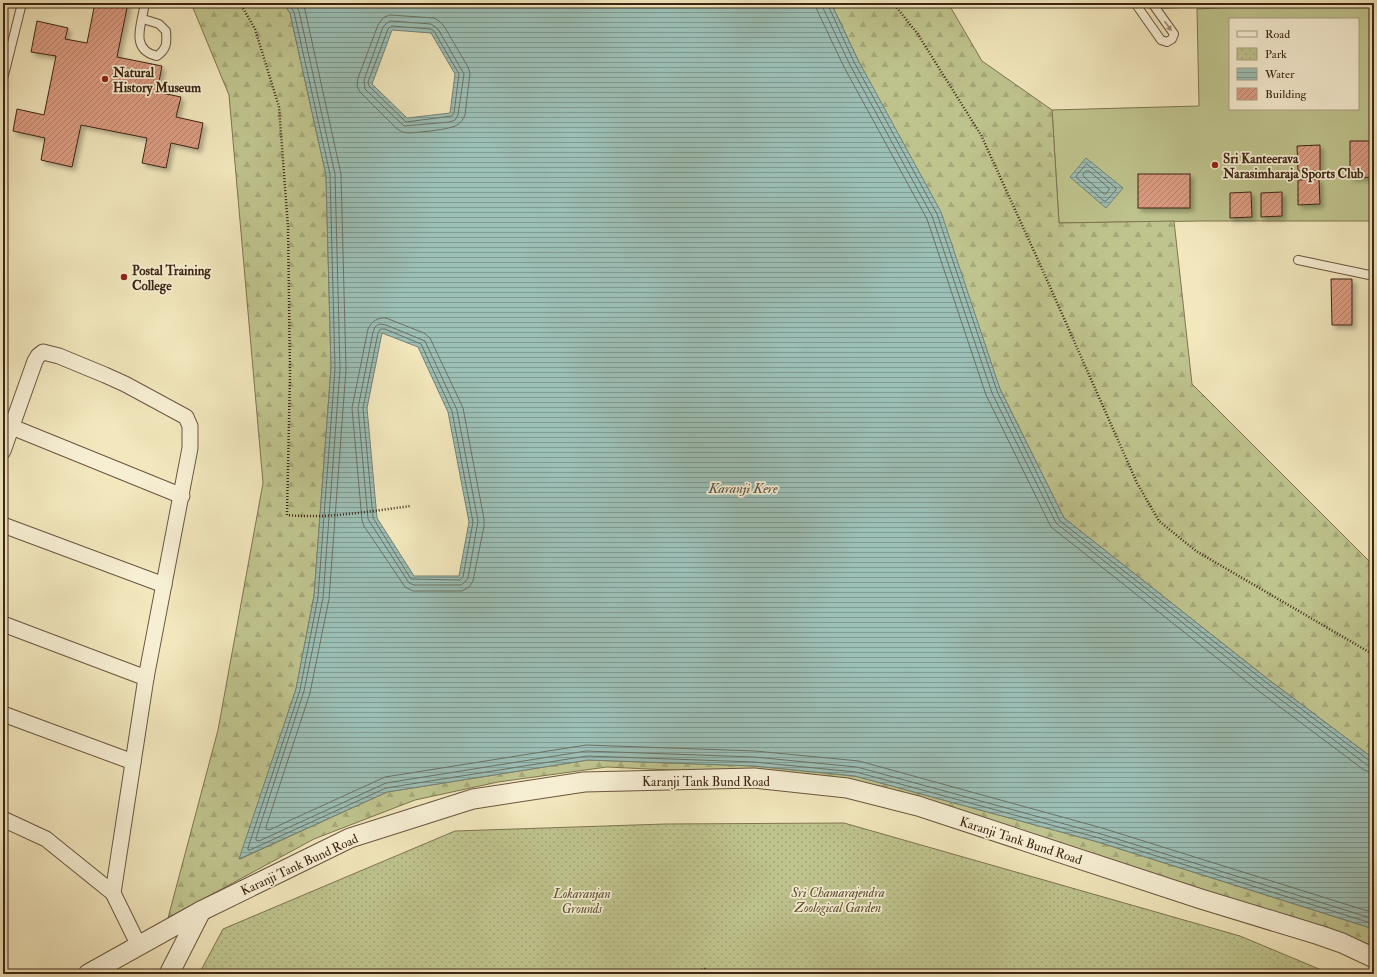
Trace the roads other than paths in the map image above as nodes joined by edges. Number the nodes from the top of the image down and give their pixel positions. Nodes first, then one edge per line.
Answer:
1 (22, 3) edge
2 (145, 3) edge
3 (1135, 3) edge
4 (1181, 3) edge
5 (1152, 4) edge
6 (143, 19) junction
7 (3, 79) edge
8 (1298, 260) dead end
9 (1374, 276) edge
10 (12, 427) junction
11 (3, 451) edge
12 (182, 496) junction
13 (3, 525) edge
14 (164, 585) junction
15 (3, 624) edge
16 (146, 678) junction
17 (3, 714) edge
18 (134, 762) junction
19 (3, 819) edge
20 (114, 893) junction
21 (201, 911) junction
22 (139, 946) junction
23 (1374, 958) edge
24 (88, 974) edge
25 (169, 974) edge

1 - 7 lane
2 - 6 lane
5 -> 3 lane
4 - 5 lane
6 - 6 lane
8 - 9 lane
10 - 11 street
10 - 12 street
10 - 12 street
12 - 14 street
13 - 14 street
14 - 16 street
15 - 16 street
16 - 18 street
17 - 18 street
18 - 20 street
19 - 20 street
20 - 22 street
21 - 22 street, Karanji Tank Bund Road
21 - 23 street, Karanji Tank Bund Road
21 - 25 street
22 - 24 street, Karanji Tank Bund Road

